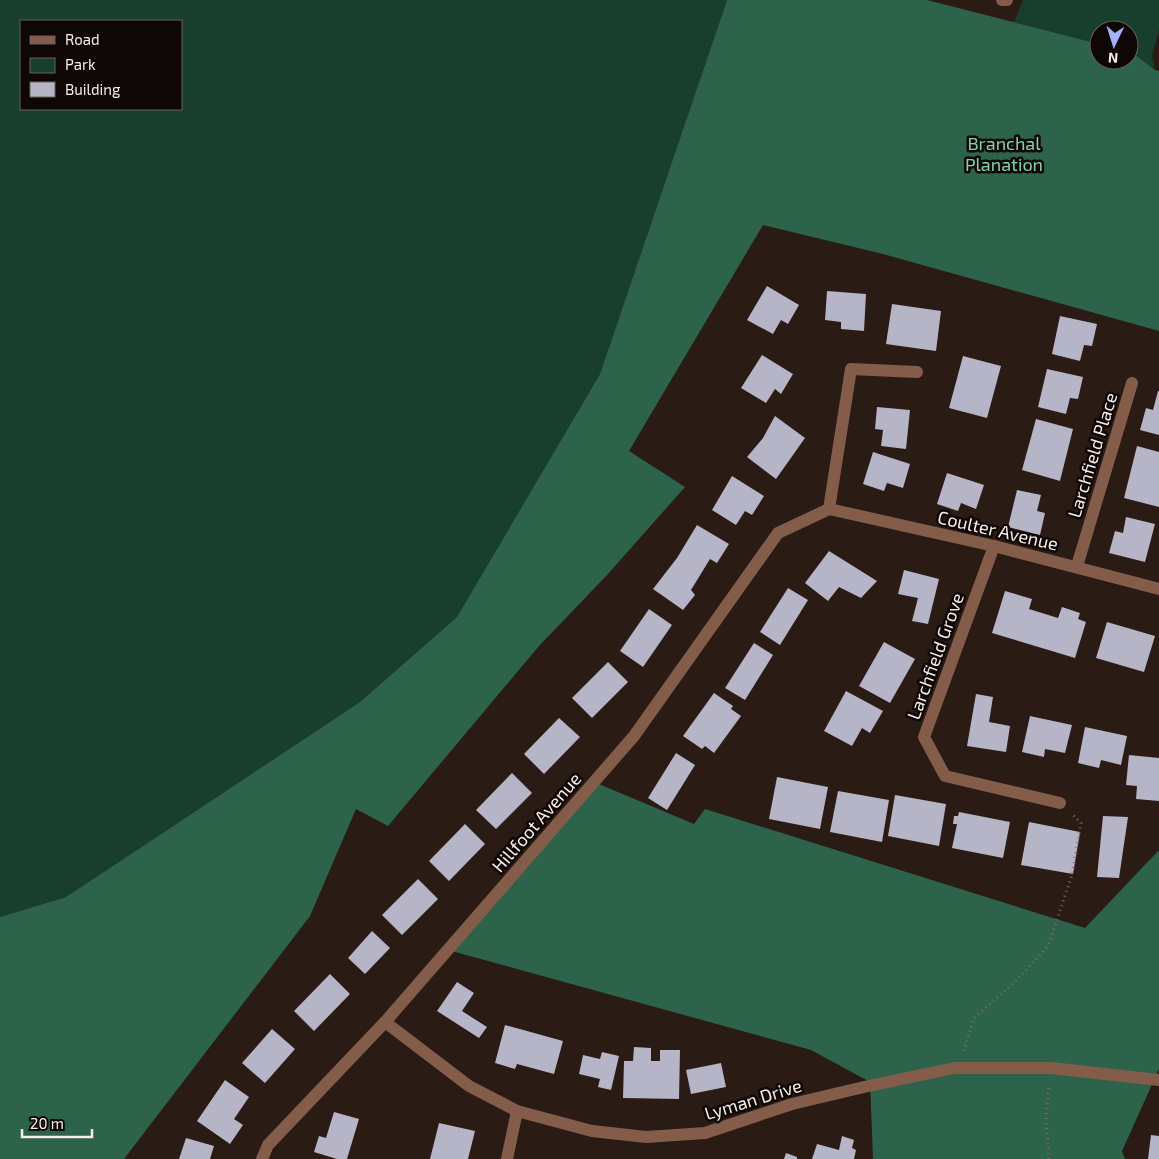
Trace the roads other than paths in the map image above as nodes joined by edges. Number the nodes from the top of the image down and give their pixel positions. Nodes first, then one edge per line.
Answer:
1 (1002, 0) edge
2 (1007, 0) edge
3 (917, 372) dead end
4 (1132, 382) dead end
5 (829, 509) junction
6 (994, 546) junction
7 (1077, 566) junction
8 (1159, 589) edge
9 (1060, 803) road end
10 (384, 1022) junction
11 (1159, 1080) edge
12 (517, 1111) junction
13 (262, 1159) edge
14 (506, 1159) edge

1 - 2 street
3 - 5 street
4 - 7 street, Larchfield Place
5 - 6 street, Coulter Avenue
5 - 10 street, Hillfoot Avenue
6 - 7 street, Coulter Avenue
6 - 9 street, Larchfield Grove
7 - 8 street, Coulter Avenue
10 - 12 street, Lyman Drive
10 - 13 street, Hillfoot Avenue
11 - 12 street, Lyman Drive
12 - 14 street

